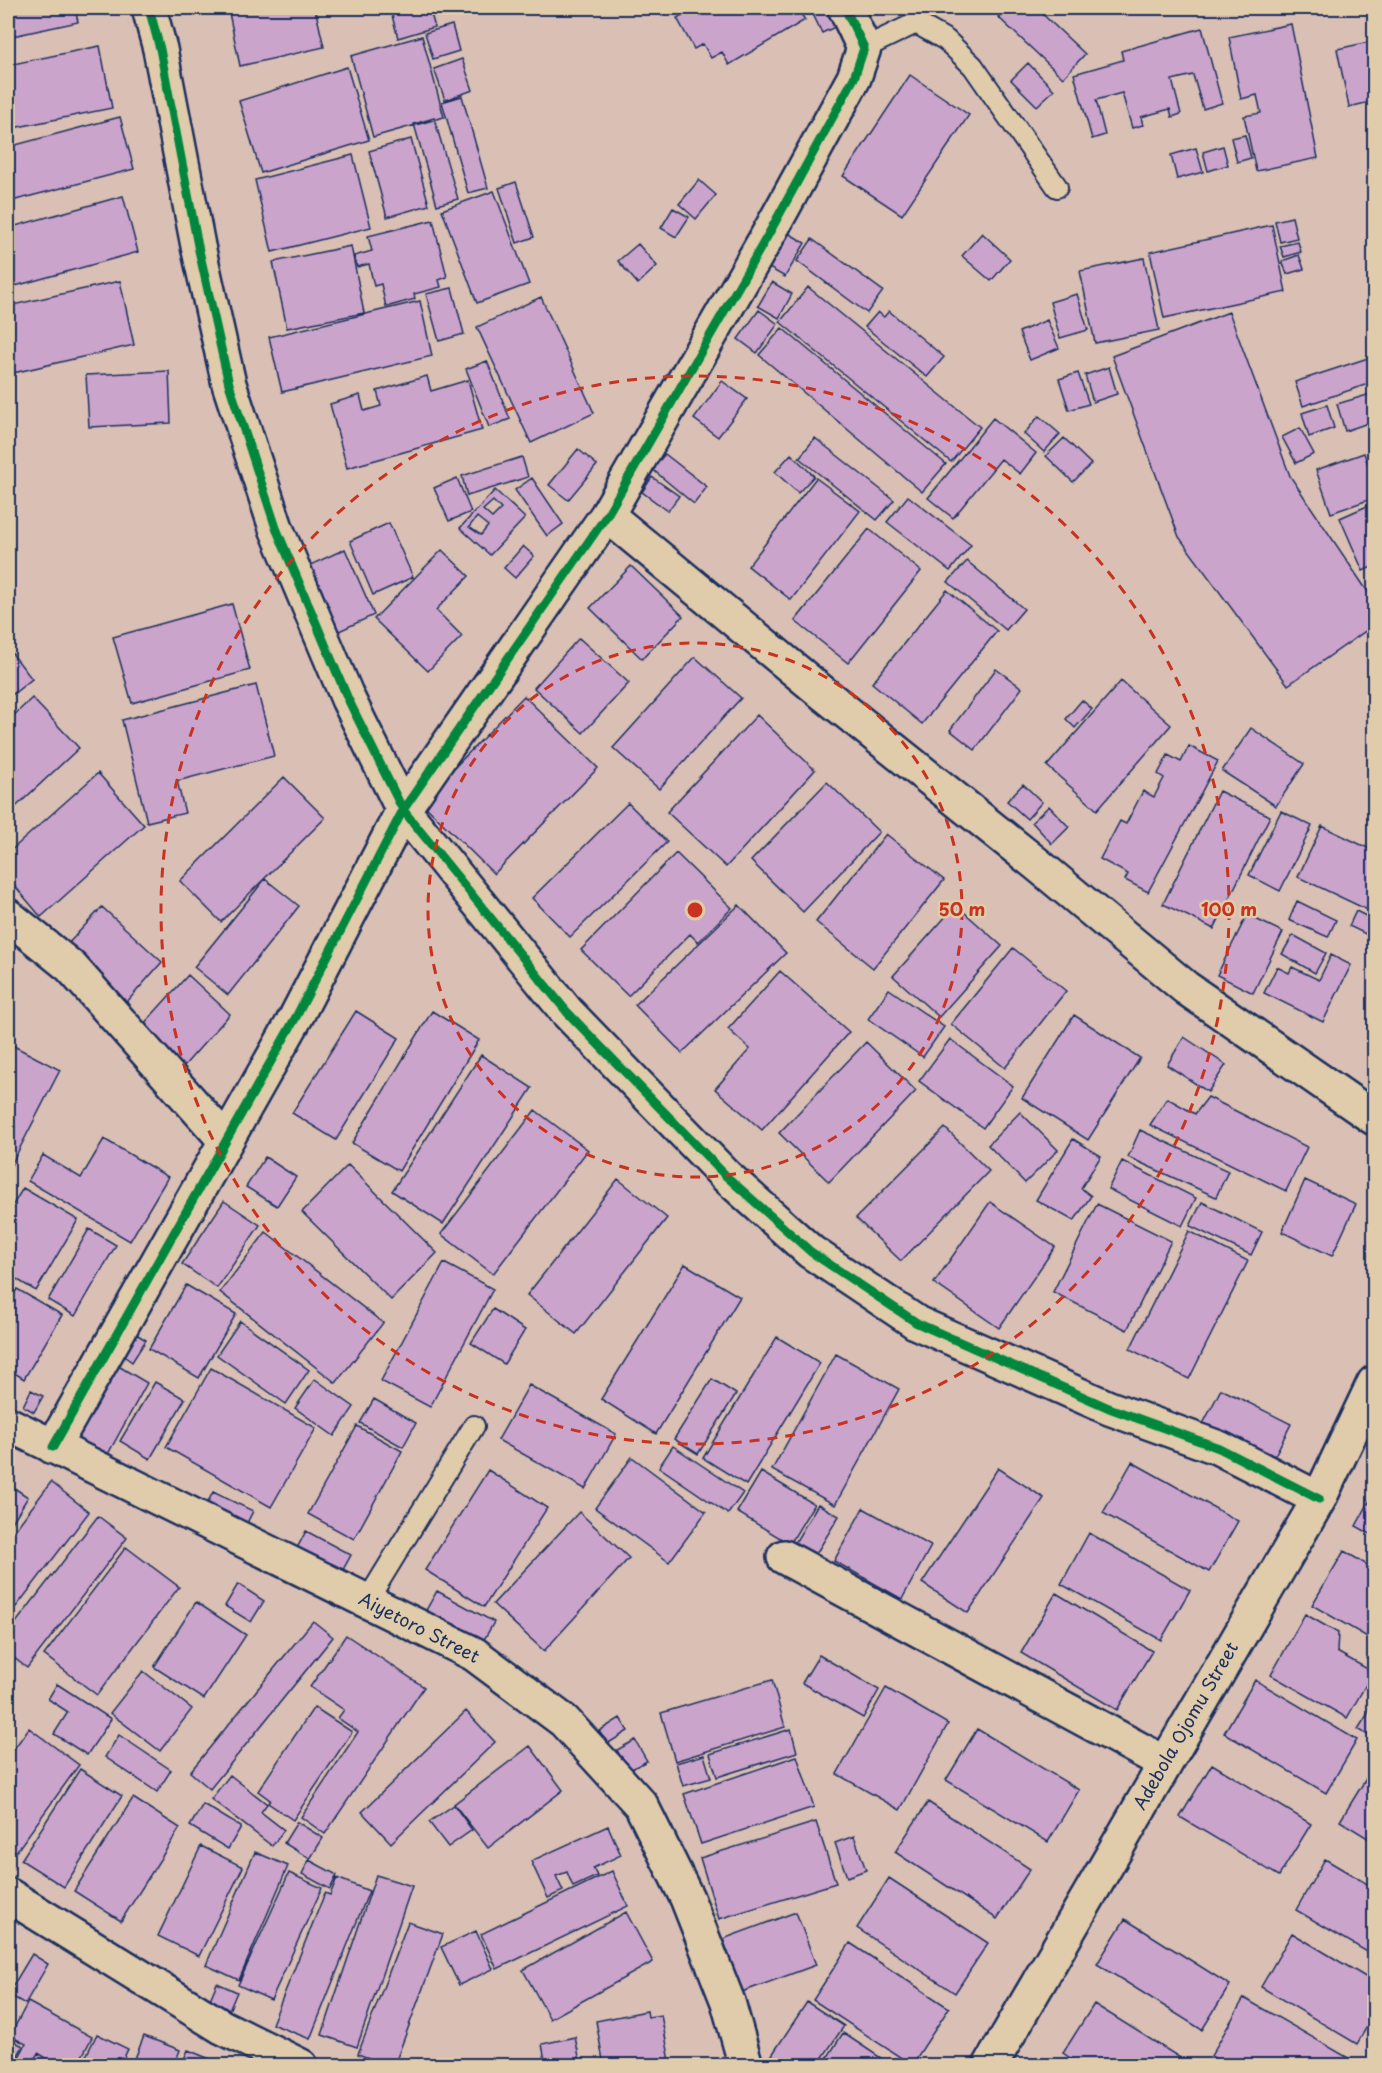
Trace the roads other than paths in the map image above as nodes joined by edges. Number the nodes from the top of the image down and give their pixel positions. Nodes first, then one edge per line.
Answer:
1 (149, 8) edge
2 (846, 8) edge
3 (864, 48) junction
4 (1057, 187) dead end
5 (607, 516) junction
6 (403, 810) junction
7 (8, 916) edge
8 (1374, 1118) edge
9 (226, 1141) junction
10 (1374, 1383) edge
11 (8, 1424) edge
12 (474, 1426) dead end
13 (53, 1447) junction
14 (1319, 1499) junction
15 (784, 1557) dead end
16 (367, 1600) junction
17 (1165, 1763) junction
18 (8, 1895) edge
19 (301, 2066) edge
20 (746, 2066) edge
21 (990, 2066) edge

1 - 6 street
2 - 3 street
3 - 4 lane
3 - 5 street
5 - 6 street
5 - 8 street
6 - 9 street
6 - 14 street
7 - 9 street
9 - 13 street
10 - 14 street, Adebola Ojomu Street
11 - 13 street, Aiyetoro Street
12 - 16 lane
13 - 16 street, Aiyetoro Street
14 - 17 street, Adebola Ojomu Street
15 - 17 street
16 - 20 street, Aiyetoro Street
17 - 21 street, Adebola Ojomu Street
18 - 19 street

